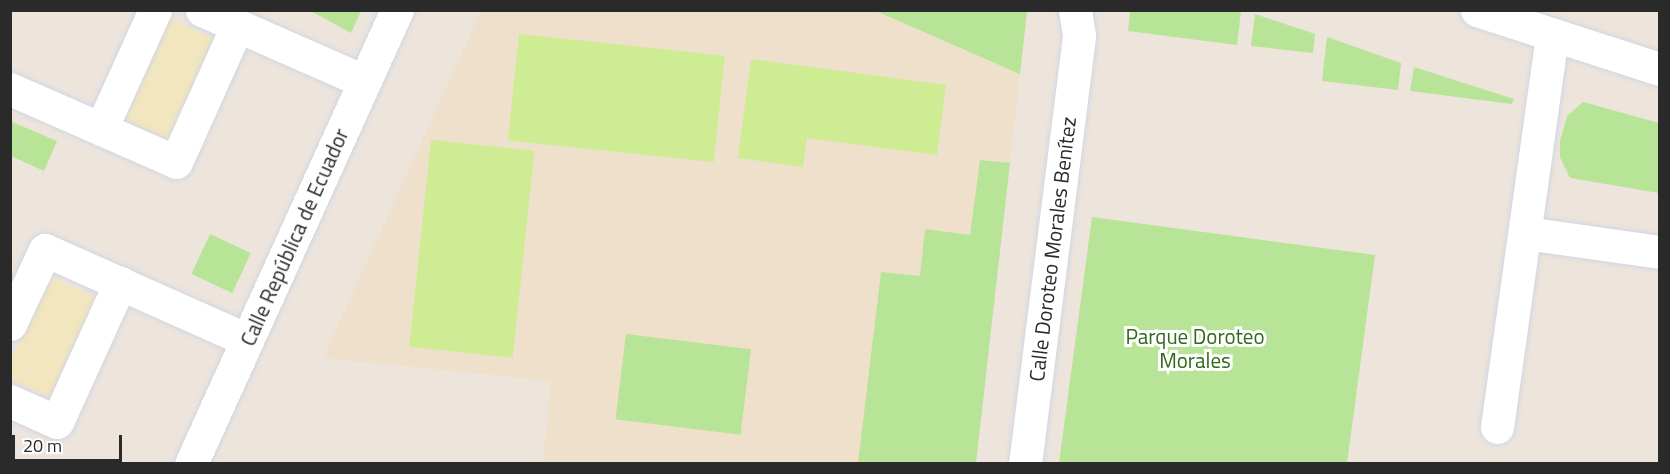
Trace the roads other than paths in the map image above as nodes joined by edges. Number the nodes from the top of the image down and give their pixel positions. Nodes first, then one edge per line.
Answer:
1 (155, 10) edge
2 (202, 10) edge
3 (397, 10) edge
4 (1477, 10) edge
5 (1082, 19) edge
6 (237, 26) junction
7 (1552, 35) junction
8 (1659, 69) edge
9 (364, 81) junction
10 (10, 89) edge
11 (101, 129) junction
12 (1525, 233) junction
13 (1659, 252) edge
14 (120, 283) junction
15 (10, 324) edge
16 (247, 340) junction
17 (10, 401) edge
18 (1497, 428) dead end
19 (191, 464) edge
20 (1025, 464) edge

1 - 11 street
2 - 6 street
3 - 9 street, Calle República de Ecuador
4 - 7 street
5 - 20 street, Calle Doroteo Morales Benítez
6 - 9 street
6 - 11 street
7 - 8 street
7 - 12 street
9 - 16 street, Calle República de Ecuador
10 - 11 street
12 - 13 street
12 - 18 street
14 - 15 street
14 - 16 street
14 - 17 street
16 - 19 street, Calle República de Ecuador

